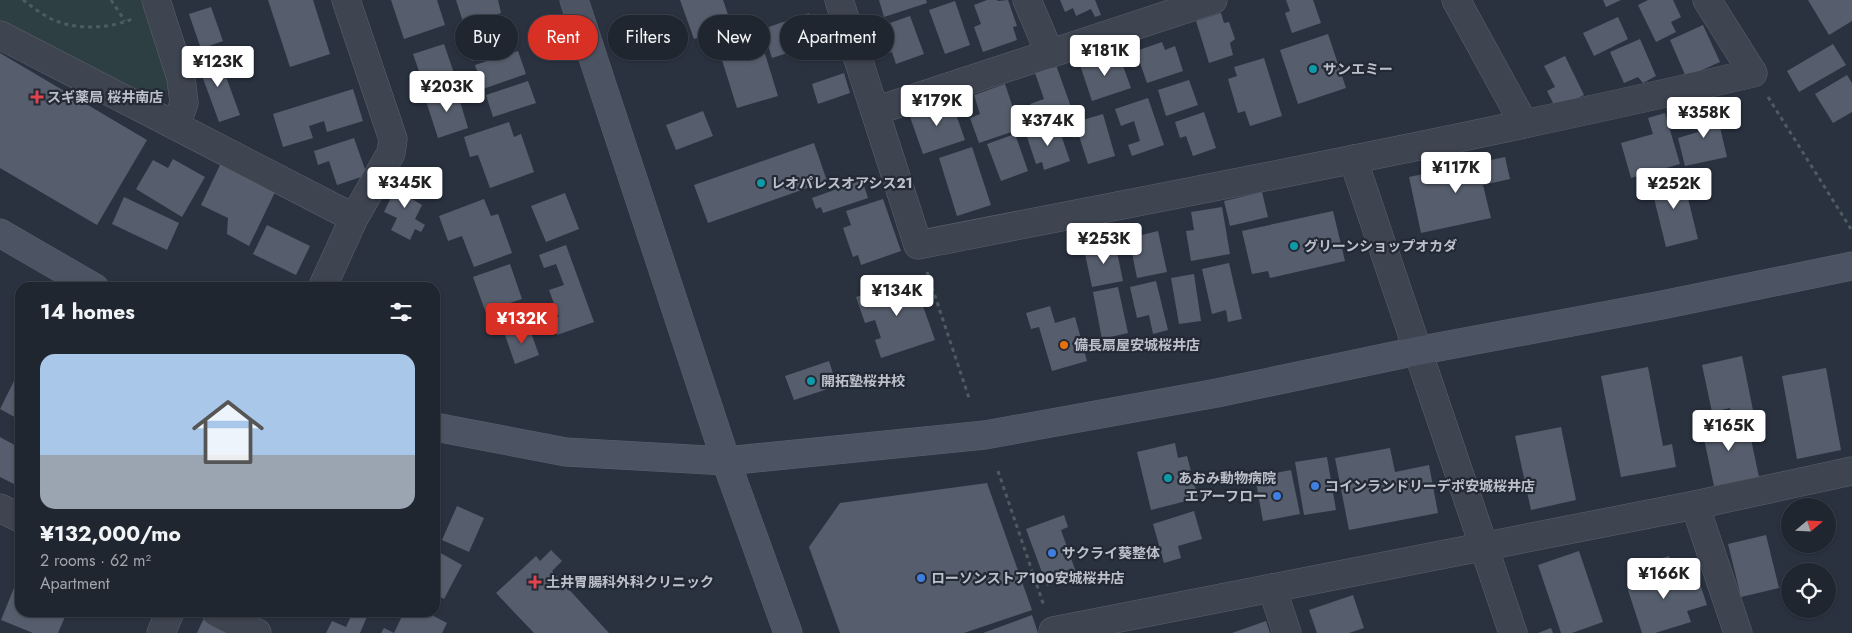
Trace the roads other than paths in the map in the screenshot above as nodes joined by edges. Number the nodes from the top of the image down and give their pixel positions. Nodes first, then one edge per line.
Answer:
1 (346, 0) edge
2 (574, 0) edge
3 (838, 0) edge
4 (1027, 0) edge
5 (1213, 0) edge
6 (1456, 0) edge
7 (1707, 0) edge
8 (157, 3) edge
9 (0, 35) edge
10 (1050, 54) junction
11 (875, 112) junction
12 (1524, 124) junction
13 (176, 125) junction
14 (1352, 160) junction
15 (354, 218) junction
16 (0, 233) edge
17 (1852, 266) edge
18 (85, 282) edge
19 (325, 282) edge
20 (1417, 351) junction
21 (440, 428) edge
22 (726, 461) junction
23 (1852, 471) edge
24 (1695, 505) junction
25 (0, 508) edge
26 (15, 516) edge
27 (1484, 546) junction
28 (1272, 588) junction
29 (168, 617) edge
30 (226, 617) edge
31 (1053, 632) edge
32 (161, 633) edge
33 (257, 633) edge
34 (788, 633) edge
35 (1287, 633) edge
36 (1513, 633) edge
37 (1738, 633) edge

1 - 15 street
2 - 22 street
3 - 11 street
4 - 10 street
5 - 10 street
6 - 12 street
7 - 12 street
8 - 13 street
9 - 13 street
10 - 11 street
11 - 14 street
12 - 14 street
13 - 15 street
14 - 20 street
15 - 19 street
16 - 18 street
17 - 20 street
20 - 22 street
20 - 27 street
21 - 22 street
22 - 34 street
23 - 24 street
24 - 27 street
24 - 37 street
25 - 26 street
27 - 28 street
27 - 36 street
28 - 31 street
28 - 35 street
29 - 32 street
30 - 33 street

